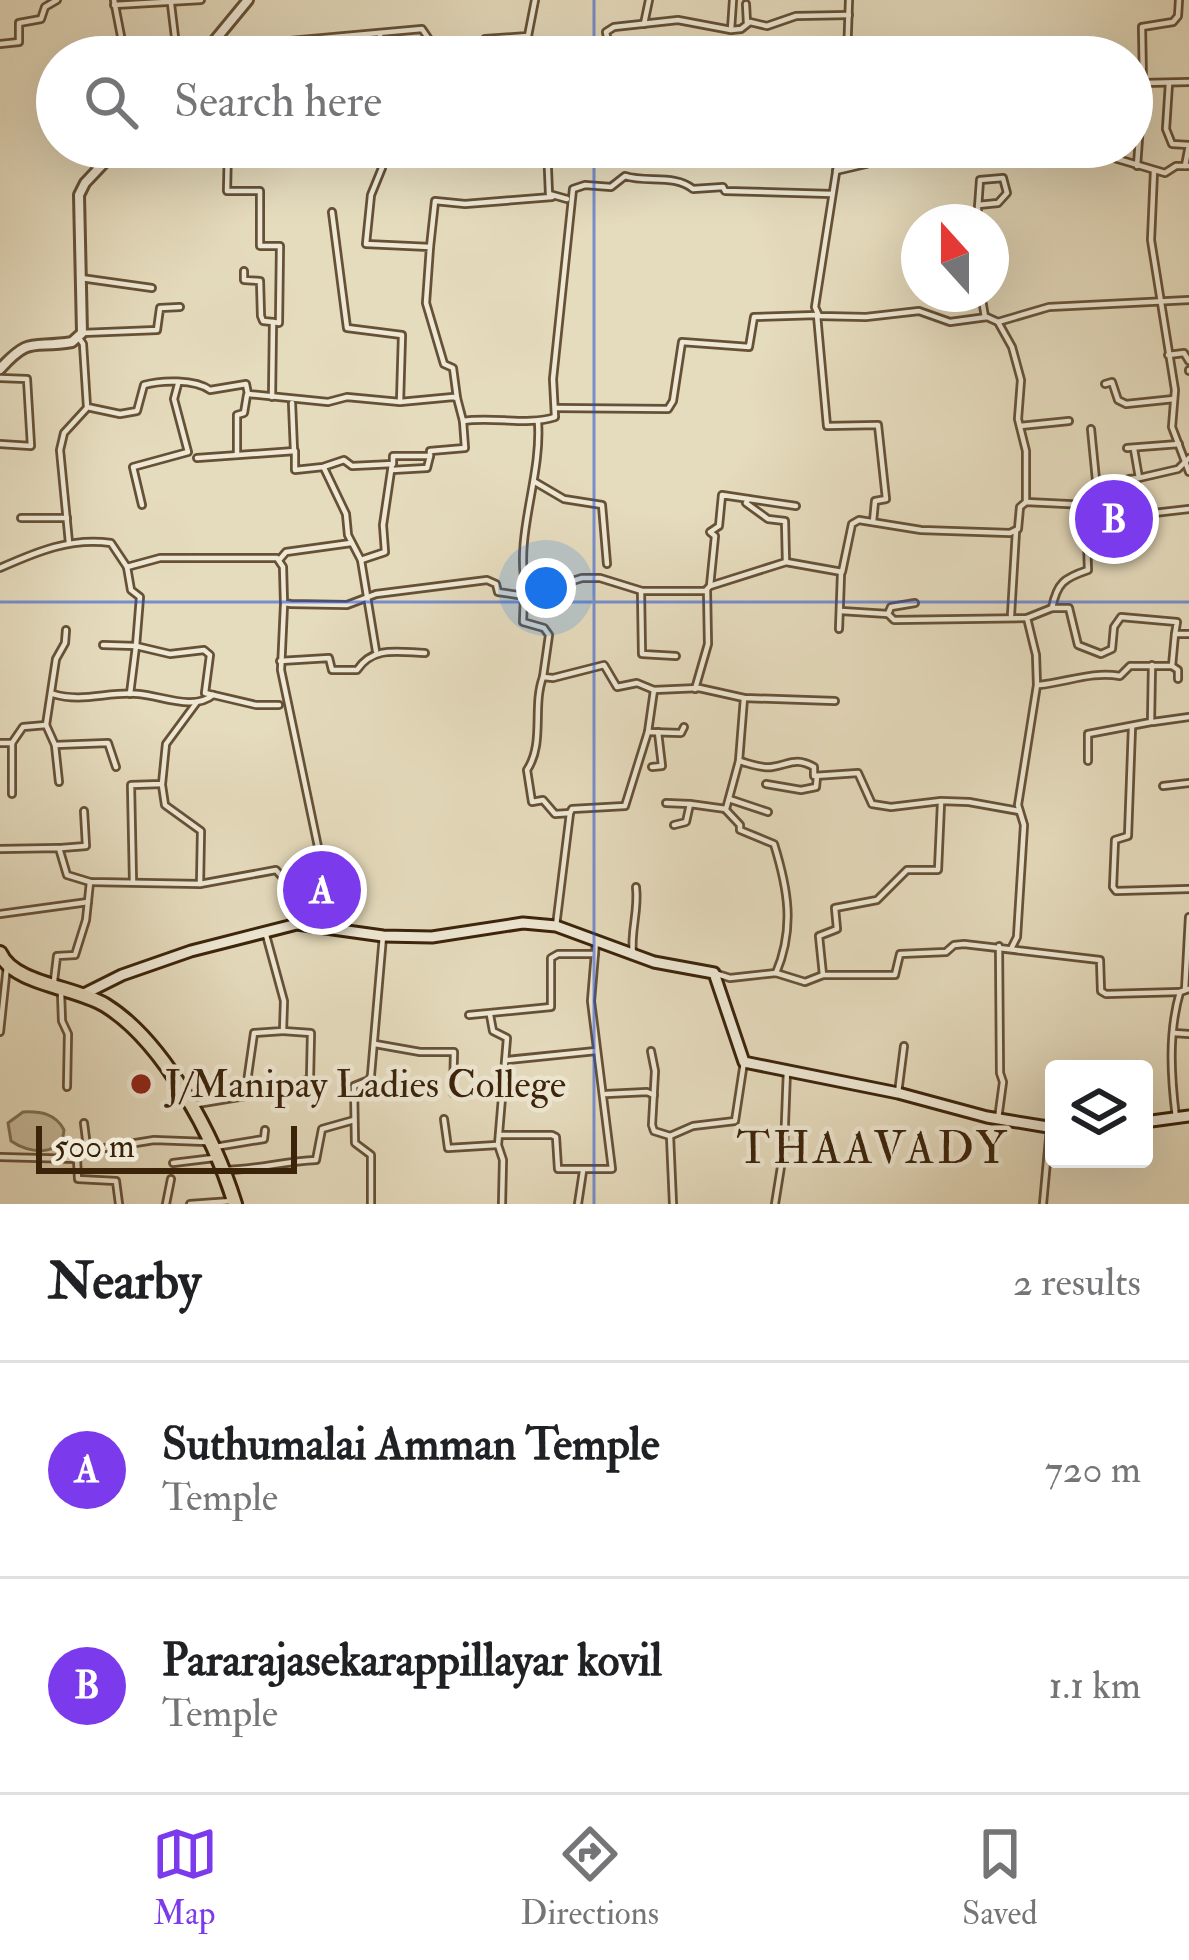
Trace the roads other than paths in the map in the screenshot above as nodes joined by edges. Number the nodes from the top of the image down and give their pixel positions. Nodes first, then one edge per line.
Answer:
1 (56, 0) edge
2 (201, 0) edge
3 (248, 0) edge
4 (535, 0) edge
5 (649, 0) edge
6 (734, 0) edge
7 (849, 0) edge
8 (1179, 0) edge
9 (114, 3) edge
10 (171, 4) junction
11 (746, 4) dead end
12 (778, 14) dead end
13 (849, 15) junction
14 (747, 23) junction
15 (644, 24) junction
16 (778, 25) junction
17 (731, 30) junction
18 (380, 34) joint
19 (121, 36) edge
20 (175, 36) edge
21 (219, 36) edge
22 (358, 36) edge
23 (427, 36) edge
24 (528, 36) edge
25 (607, 36) edge
26 (848, 36) edge
27 (1142, 36) edge
28 (0, 44) edge
29 (1153, 82) edge
30 (1189, 82) edge
31 (1169, 83) junction
32 (1187, 166) edge
33 (99, 168) edge
34 (227, 168) edge
35 (382, 168) edge
36 (549, 168) edge
37 (836, 168) edge
38 (851, 168) edge
39 (1144, 168) edge
40 (1154, 171) junction
41 (836, 172) junction
42 (832, 194) junction
43 (552, 197) junction
44 (569, 199) junction
45 (978, 205) joint
46 (332, 212) dead end
47 (430, 247) junction
48 (244, 271) dead end
49 (81, 278) junction
50 (152, 287) dead end
51 (1189, 300) edge
52 (1162, 303) junction
53 (180, 308) dead end
54 (984, 312) edge
55 (818, 315) junction
56 (985, 317) junction
57 (273, 322) junction
58 (998, 322) junction
59 (81, 335) junction
60 (1168, 355) junction
61 (1189, 362) edge
62 (0, 369) edge
63 (0, 378) edge
64 (1105, 383) dead end
65 (178, 384) junction
66 (248, 394) junction
67 (272, 397) junction
68 (457, 398) junction
69 (1174, 399) junction
70 (291, 401) junction
71 (400, 402) junction
72 (87, 407) junction
73 (555, 407) junction
74 (538, 421) junction
75 (1069, 421) dead end
76 (463, 422) junction
77 (1020, 425) junction
78 (1091, 429) dead end
79 (0, 444) edge
80 (1179, 444) junction
81 (294, 451) junction
82 (237, 455) junction
83 (430, 455) junction
84 (196, 458) dead end
85 (1187, 458) edge
86 (323, 467) junction
87 (392, 467) junction
88 (1189, 472) edge
89 (1139, 478) junction
90 (1129, 479) dead end
91 (535, 482) junction
92 (748, 499) junction
93 (1026, 502) junction
94 (142, 505) dead end
95 (796, 506) dead end
96 (1099, 506) junction
97 (1189, 509) edge
98 (1136, 512) junction
99 (21, 518) dead end
100 (68, 518) junction
101 (873, 522) junction
102 (1016, 531) junction
103 (1105, 534) junction
104 (69, 543) junction
105 (352, 543) junction
106 (280, 560) junction
107 (361, 560) junction
108 (786, 562) junction
109 (607, 564) dead end
110 (127, 567) junction
111 (0, 568) edge
112 (836, 572) junction
113 (709, 588) junction
114 (525, 591) junction
115 (641, 591) junction
116 (368, 597) junction
117 (284, 602) junction
118 (916, 603) dead end
119 (1052, 608) junction
120 (841, 610) junction
121 (888, 614) junction
122 (1011, 617) junction
123 (1027, 618) junction
124 (839, 628) dead end
125 (66, 630) dead end
126 (1175, 634) junction
127 (1189, 634) edge
128 (103, 646) dead end
129 (136, 646) junction
130 (376, 651) junction
131 (424, 653) dead end
132 (1101, 654) junction
133 (676, 656) dead end
134 (280, 661) junction
135 (1152, 665) junction
136 (1172, 666) junction
137 (1099, 672) junction
138 (544, 677) junction
139 (1178, 679) dead end
140 (1037, 685) junction
141 (695, 689) junction
142 (654, 690) junction
143 (53, 694) junction
144 (130, 694) junction
145 (213, 695) junction
146 (744, 698) junction
147 (835, 701) dead end
148 (197, 703) junction
149 (279, 705) dead end
150 (1189, 717) edge
151 (1151, 722) junction
152 (46, 725) junction
153 (684, 727) dead end
154 (1132, 727) junction
155 (648, 732) junction
156 (658, 732) junction
157 (0, 743) edge
158 (13, 743) junction
159 (55, 745) junction
160 (739, 761) junction
161 (1088, 761) dead end
162 (116, 767) dead end
163 (652, 767) dead end
164 (817, 776) junction
165 (59, 782) dead end
166 (1189, 783) edge
167 (162, 784) junction
168 (766, 784) dead end
169 (1163, 786) dead end
170 (12, 794) dead end
171 (729, 799) junction
172 (941, 801) junction
173 (666, 803) dead end
174 (690, 805) junction
175 (725, 809) junction
176 (84, 811) dead end
177 (1019, 811) junction
178 (768, 812) dead end
179 (570, 813) junction
180 (674, 825) dead end
181 (59, 848) junction
182 (0, 849) edge
183 (90, 882) junction
184 (133, 884) junction
185 (200, 884) junction
186 (636, 887) dead end
187 (293, 889) junction
188 (1189, 889) edge
189 (88, 902) junction
190 (0, 914) edge
191 (1189, 916) edge
192 (297, 924) junction
193 (556, 926) junction
194 (266, 934) junction
195 (383, 936) junction
196 (596, 940) junction
197 (999, 946) junction
198 (1011, 948) junction
199 (0, 953) edge
200 (595, 954) junction
201 (633, 954) junction
202 (7, 967) junction
203 (776, 973) junction
204 (714, 974) junction
205 (823, 975) junction
206 (58, 986) junction
207 (1185, 990) edge
208 (85, 994) junction
209 (2, 998) edge
210 (469, 1015) dead end
211 (490, 1015) junction
212 (283, 1031) junction
213 (0, 1032) edge
214 (1174, 1033) junction
215 (1189, 1034) edge
216 (375, 1044) junction
217 (904, 1046) dead end
218 (596, 1051) junction
219 (651, 1052) dead end
220 (507, 1060) junction
221 (744, 1062) junction
222 (787, 1070) junction
223 (291, 1086) dead end
224 (67, 1087) dead end
225 (453, 1094) dead end
226 (604, 1094) junction
227 (898, 1094) junction
228 (654, 1095) junction
229 (191, 1105) junction
230 (1189, 1116) edge
231 (1176, 1118) junction
232 (444, 1119) dead end
233 (998, 1119) junction
234 (355, 1120) junction
235 (1153, 1122) edge
236 (84, 1123) dead end
237 (1045, 1127) edge
238 (265, 1130) dead end
239 (499, 1135) junction
240 (670, 1136) junction
241 (498, 1145) junction
242 (86, 1151) junction
243 (218, 1154) junction
244 (0, 1157) edge
245 (77, 1159) junction
246 (172, 1163) dead end
247 (1047, 1168) edge
248 (583, 1171) junction
249 (171, 1179) dead end
250 (234, 1203) edge
251 (119, 1204) edge
252 (166, 1204) edge
253 (190, 1204) edge
254 (371, 1204) edge
255 (502, 1204) edge
256 (578, 1204) edge
257 (673, 1204) edge
258 (775, 1204) edge
259 (1043, 1204) edge

1 - 28 street
2 - 10 street
3 - 21 street
4 - 24 street
5 - 15 street
6 - 17 street
7 - 13 street
8 - 27 street
9 - 10 street
9 - 19 street
10 - 20 street
11 - 14 street
12 - 16 street
13 - 16 street
13 - 26 street
14 - 16 street
14 - 17 street
15 - 17 street
15 - 25 street
18 - 22 street
18 - 23 street
29 - 31 street
30 - 31 street
31 - 32 street
32 - 40 street
33 - 49 street
34 - 57 street
35 - 47 street
36 - 43 street
37 - 41 street
38 - 41 street
39 - 40 street
40 - 52 street
41 - 42 street
42 - 44 street
42 - 55 street
43 - 44 street
43 - 47 street
44 - 73 street
45 - 45 street
46 - 71 street
47 - 68 street
48 - 57 street
49 - 50 street
49 - 59 street
51 - 52 street
52 - 58 street
52 - 60 street
53 - 59 street
54 - 56 street
55 - 56 street
55 - 73 street
55 - 101 street
56 - 58 street
57 - 67 street
58 - 77 street
59 - 62 street
59 - 72 street
60 - 61 street
60 - 69 street
63 - 79 street
64 - 69 street
65 - 66 street
65 - 72 street
65 - 94 street
66 - 67 street
66 - 82 street
67 - 70 street
68 - 71 street
68 - 76 street
69 - 80 street
70 - 71 street
70 - 81 street
72 - 100 street
73 - 74 street
74 - 76 street
74 - 91 street
75 - 77 street
76 - 83 street
77 - 93 street
78 - 96 street
80 - 85 street
80 - 89 street
81 - 82 street
81 - 86 street
82 - 84 street
83 - 87 street
83 - 87 street
85 - 88 street
85 - 89 street
86 - 87 street
86 - 105 street
87 - 107 street
89 - 90 street
91 - 109 street
91 - 114 street
92 - 95 street
92 - 108 street
92 - 113 street
93 - 96 street
93 - 102 street
96 - 98 street
96 - 103 street
97 - 98 street
98 - 103 street
99 - 100 street
100 - 104 street
101 - 102 street
101 - 112 street
102 - 122 street
103 - 119 street
104 - 110 street
104 - 111 street
105 - 106 street
105 - 107 street
106 - 110 street
106 - 117 street
107 - 116 street
108 - 112 street
108 - 113 street
110 - 129 street
112 - 120 street
113 - 115 street
113 - 141 street
114 - 115 street
114 - 116 street
114 - 138 street
115 - 133 street
116 - 117 street
116 - 130 street
117 - 134 street
118 - 121 street
119 - 123 street
119 - 132 street
120 - 121 street
120 - 124 street
121 - 122 street
122 - 123 street
123 - 140 street
125 - 143 street
126 - 127 street
126 - 132 street
126 - 136 street
128 - 129 street
129 - 144 street
129 - 145 street
130 - 131 street
130 - 134 street
132 - 137 street
134 - 187 street
135 - 136 street
135 - 137 street
135 - 151 street
136 - 139 street
137 - 140 street
138 - 142 street
138 - 179 street
140 - 177 street
141 - 142 street
141 - 146 street
142 - 155 street
143 - 144 street
143 - 152 street
144 - 148 street
145 - 148 street
145 - 149 street
146 - 147 street
146 - 160 street
148 - 167 street
150 - 151 street
151 - 154 street
152 - 158 street
152 - 159 street
153 - 156 street
154 - 161 street
154 - 188 street
155 - 156 street
155 - 179 street
156 - 163 street
157 - 158 street
158 - 170 street
159 - 162 street
159 - 165 street
160 - 164 street
160 - 171 street
164 - 168 street
164 - 172 street
166 - 169 street
167 - 184 street
167 - 185 street
171 - 175 street
171 - 178 street
172 - 177 street
172 - 205 street
173 - 174 street
174 - 175 street
174 - 180 street
175 - 203 street
176 - 181 street
177 - 198 street
179 - 193 street
181 - 182 street
181 - 183 street
183 - 184 street
183 - 189 street
184 - 185 street
185 - 187 street
186 - 201 street
187 - 192 street
189 - 190 street
189 - 206 street
191 - 207 street
192 - 194 main road
192 - 195 main road
193 - 195 main road
193 - 196 main road
194 - 208 main road
194 - 212 street
195 - 216 street
196 - 200 street
196 - 201 main road
197 - 198 street
197 - 205 street
197 - 233 street
198 - 207 street
199 - 202 main road
200 - 211 street
200 - 218 street
201 - 204 main road
202 - 206 main road
202 - 209 street
203 - 204 street
203 - 205 street
204 - 221 main road
206 - 208 main road
206 - 224 street
207 - 214 street
208 - 229 main road
209 - 213 street
210 - 211 street
211 - 220 street
212 - 223 street
212 - 229 street
214 - 215 street
214 - 231 street
216 - 225 street
216 - 234 street
217 - 227 street
218 - 220 street
218 - 226 street
219 - 228 street
220 - 239 street
221 - 222 main road
221 - 240 street
222 - 227 main road
222 - 258 street
226 - 228 street
226 - 248 street
227 - 233 main road
228 - 240 street
229 - 243 main road
230 - 231 main road
231 - 235 main road
232 - 241 street
233 - 237 main road
234 - 243 street
234 - 254 street
236 - 242 street
238 - 243 street
239 - 241 street
239 - 248 street
240 - 257 street
241 - 255 street
242 - 243 street
242 - 245 street
243 - 246 street
243 - 250 main road
244 - 245 street
245 - 251 street
247 - 259 street
248 - 256 street
249 - 252 street
250 - 253 street

